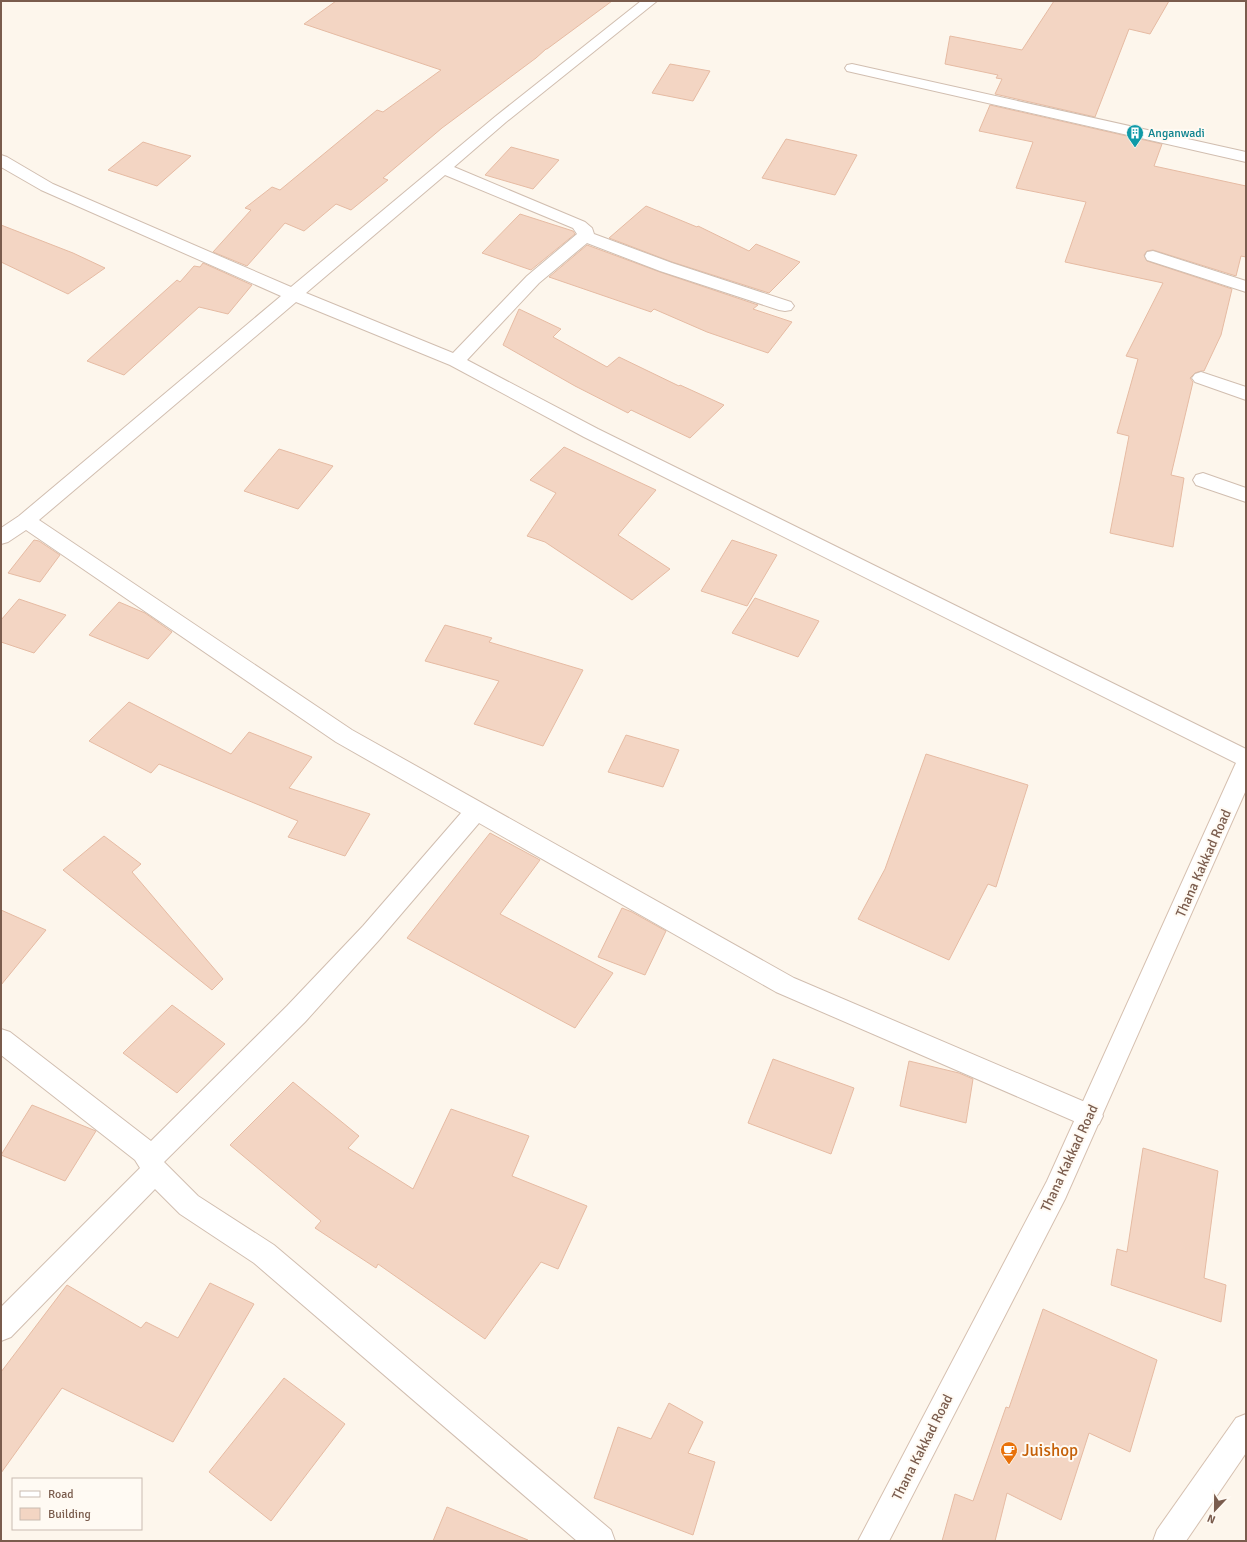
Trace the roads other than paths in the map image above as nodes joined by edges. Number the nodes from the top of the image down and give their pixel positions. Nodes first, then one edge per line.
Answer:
1 (650, 1) edge
2 (852, 68) dead end
3 (1246, 157) edge
4 (1, 160) edge
5 (443, 168) junction
6 (585, 236) junction
7 (1153, 256) dead end
8 (1246, 287) edge
9 (294, 294) junction
10 (785, 306) dead end
11 (456, 361) junction
12 (1201, 378) dead end
13 (1246, 394) edge
14 (1203, 480) dead end
15 (1246, 495) edge
16 (26, 521) junction
17 (1, 537) edge
18 (1246, 759) edge
19 (1246, 765) edge
20 (476, 810) junction
21 (1, 1040) edge
22 (1090, 1116) junction
23 (152, 1166) junction
24 (5, 1313) edge
25 (1246, 1428) edge
26 (600, 1541) edge
27 (873, 1541) edge
28 (1168, 1541) edge

1 - 5 street
2 - 3 street
4 - 9 street
5 - 6 street
5 - 9 street
6 - 10 street
6 - 11 street
7 - 8 street
9 - 11 street
9 - 16 street
11 - 18 street
12 - 13 street
14 - 15 street
16 - 17 street
16 - 20 street
19 - 22 street, Thana Kakkad Road
20 - 22 street
20 - 23 street
21 - 23 street
22 - 27 street, Thana Kakkad Road
23 - 24 street
23 - 26 street
25 - 28 street

